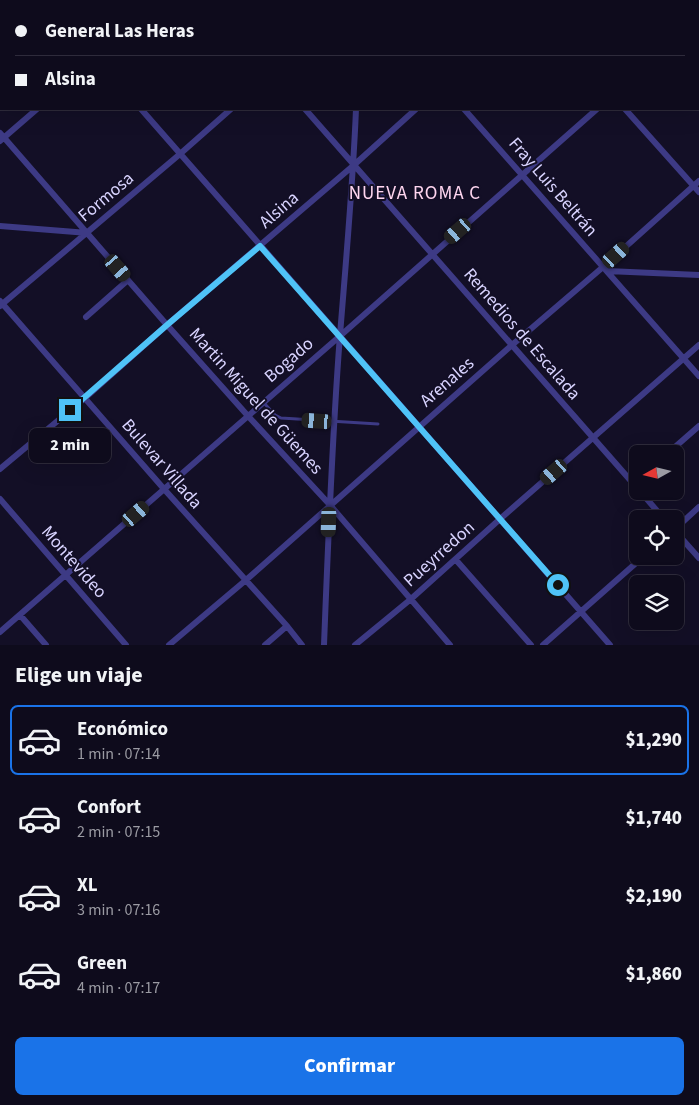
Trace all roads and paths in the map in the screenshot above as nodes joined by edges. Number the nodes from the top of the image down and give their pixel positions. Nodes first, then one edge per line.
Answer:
1 (35, 110) edge
2 (142, 110) edge
3 (230, 110) edge
4 (306, 110) edge
5 (356, 110) edge
6 (415, 110) edge
7 (465, 110) edge
8 (596, 110) edge
9 (626, 110) edge
10 (1, 137) edge
11 (180, 154) junction
12 (354, 165) junction
13 (522, 174) junction
14 (696, 184) edge
15 (699, 192) edge
16 (0, 226) edge
17 (88, 233) junction
18 (260, 246) junction
19 (432, 254) junction
20 (605, 269) junction
21 (699, 275) edge
22 (128, 280) junction
23 (1, 304) edge
24 (86, 317) dead end
25 (167, 325) junction
26 (340, 336) junction
27 (512, 345) junction
28 (699, 345) edge
29 (684, 358) junction
30 (699, 376) edge
31 (85, 398) junction
32 (264, 402) junction
33 (248, 416) junction
34 (335, 422) junction
35 (378, 424) dead end
36 (419, 426) junction
37 (699, 426) edge
38 (594, 437) junction
39 (678, 445) edge
40 (0, 469) edge
41 (629, 477) edge
42 (164, 489) junction
43 (0, 499) edge
44 (648, 500) edge
45 (330, 505) junction
46 (699, 508) edge
47 (657, 510) edge
48 (500, 519) junction
49 (684, 522) edge
50 (684, 540) edge
51 (699, 558) edge
52 (456, 560) junction
53 (634, 565) edge
54 (66, 575) junction
55 (246, 580) junction
56 (411, 599) junction
57 (581, 612) junction
58 (20, 615) junction
59 (287, 626) junction
60 (0, 632) edge
61 (46, 645) edge
62 (126, 645) edge
63 (169, 645) edge
64 (265, 645) edge
65 (302, 645) edge
66 (324, 645) edge
67 (355, 645) edge
68 (450, 645) edge
69 (531, 645) edge
70 (543, 645) edge
71 (610, 645) edge

1 - 10 street
2 - 11 street
3 - 11 street, Formosa
4 - 12 street, Remedios de Escalada
5 - 12 street
6 - 12 street, Alsina
7 - 13 street, Fray Luis Beltrán
8 - 13 street, Bogado
9 - 14 street
10 - 17 street, Martin Miguel de Güemes
11 - 17 street, Formosa
11 - 18 street
12 - 18 street, Alsina
12 - 19 street, Remedios de Escalada
12 - 26 street
13 - 19 street, Bogado
13 - 20 street, Fray Luis Beltrán
14 - 15 street
14 - 20 street, Arenales
16 - 17 street
17 - 22 street, Martin Miguel de Güemes
17 - 23 street, Formosa
18 - 25 street, Alsina
18 - 26 street
19 - 26 street, Bogado
19 - 27 street, Remedios de Escalada
20 - 21 street
20 - 27 street, Arenales
20 - 29 street, Fray Luis Beltrán
22 - 24 street
22 - 25 street, Martin Miguel de Güemes
23 - 31 street, Bulevar Villada
25 - 31 street, Alsina
25 - 33 street, Martin Miguel de Güemes
26 - 32 street, Bogado
26 - 34 street
26 - 36 street
27 - 36 street, Arenales
27 - 38 street, Remedios de Escalada
28 - 29 street, Pueyrredon
29 - 30 street, Fray Luis Beltrán
29 - 38 street, Pueyrredon
31 - 40 street, Alsina
31 - 42 street, Bulevar Villada
32 - 33 street, Bogado
32 - 34 lane
33 - 42 street, Bogado
33 - 45 street, Martin Miguel de Güemes
34 - 35 lane
34 - 45 street
36 - 45 street, Arenales
36 - 48 street
37 - 39 street
38 - 41 street, Remedios de Escalada
38 - 48 street, Pueyrredon
42 - 54 street, Bogado
42 - 55 street, Bulevar Villada
43 - 54 street, Montevideo
44 - 47 street, Remedios de Escalada
45 - 55 street, Arenales
45 - 56 street, Martin Miguel de Güemes
45 - 66 street
46 - 49 street
48 - 52 street, Pueyrredon
48 - 57 street
50 - 51 street
52 - 56 street, Pueyrredon
52 - 69 street
53 - 57 street
54 - 58 street, Bogado
54 - 62 street, Montevideo
55 - 59 street, Bulevar Villada
55 - 63 street, Arenales
56 - 67 street, Pueyrredon
56 - 68 street, Martin Miguel de Güemes
57 - 70 street
57 - 71 street
58 - 60 street, Bogado
58 - 61 street
59 - 64 street
59 - 65 street, Bulevar Villada

